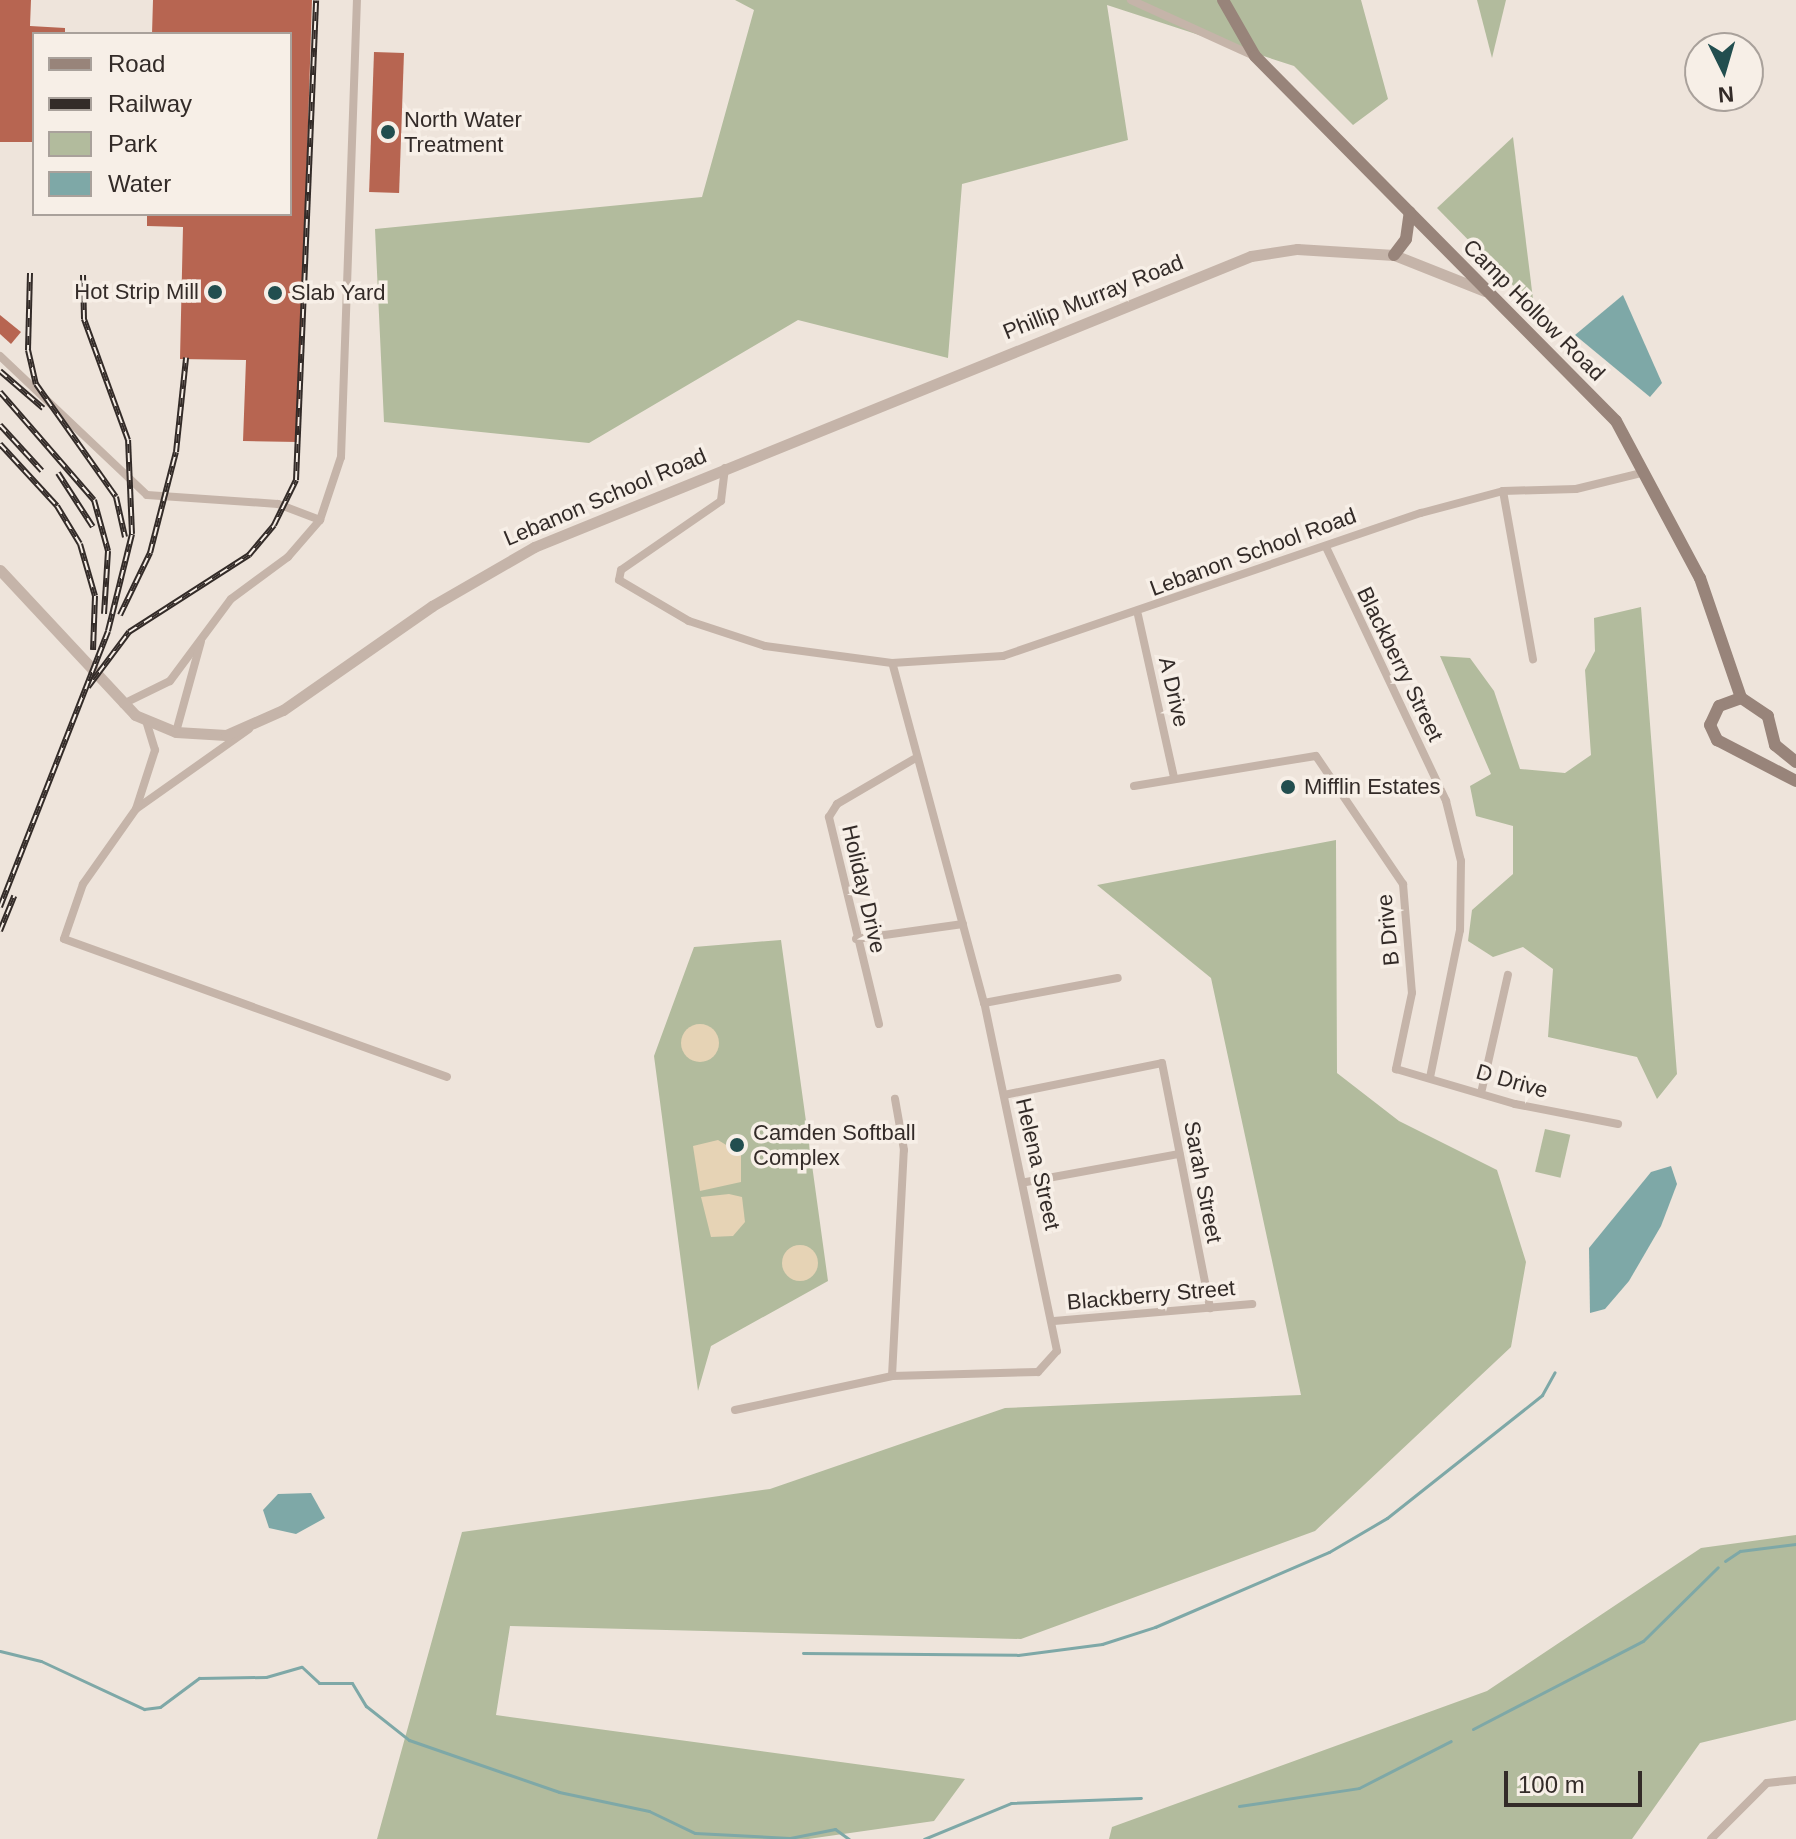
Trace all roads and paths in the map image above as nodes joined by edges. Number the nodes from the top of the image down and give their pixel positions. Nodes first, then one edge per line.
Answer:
1 (1131, 0) edge
2 (1223, 0) edge
3 (358, 1) edge
4 (1255, 56) junction
5 (1410, 212) junction
6 (1394, 255) junction
7 (1487, 292) junction
8 (0, 356) edge
9 (725, 467) junction
10 (1647, 471) junction
11 (1503, 491) junction
12 (320, 520) junction
13 (1326, 547) junction
14 (1, 575) edge
15 (1138, 615) junction
16 (203, 633) junction
17 (1533, 659) dead end
18 (892, 663) junction
19 (1741, 698) junction
20 (122, 704) junction
21 (147, 723) junction
22 (249, 728) junction
23 (176, 732) junction
24 (914, 759) junction
25 (1796, 762) edge
26 (1174, 777) junction
27 (1796, 781) edge
28 (1134, 786) dead end
29 (136, 809) junction
30 (963, 924) junction
31 (856, 939) junction
32 (1508, 975) dead end
33 (1118, 978) dead end
34 (984, 1003) junction
35 (879, 1024) dead end
36 (1396, 1069) joint
37 (447, 1077) dead end
38 (1430, 1078) junction
39 (1482, 1089) junction
40 (1004, 1095) junction
41 (895, 1099) dead end
42 (1618, 1124) dead end
43 (1179, 1154) junction
44 (1026, 1182) junction
45 (1252, 1304) dead end
46 (1210, 1308) junction
47 (1054, 1321) junction
48 (892, 1376) junction
49 (735, 1410) dead end
50 (1796, 1780) edge
51 (1711, 1839) edge

1 - 4 street
2 - 4 main road, Camp Hollow Road
3 - 12 street
4 - 5 main road, Camp Hollow Road
5 - 6 main road
5 - 7 main road, Camp Hollow Road
6 - 7 street, Phillip Murray Road
6 - 9 street, Phillip Murray Road
7 - 10 main road, Camp Hollow Road
8 - 12 street
9 - 18 street, Lebanon School Road
9 - 22 street, Lebanon School Road
10 - 11 street, Lebanon School Road
10 - 19 main road, Camp Hollow Road
11 - 13 street, Lebanon School Road
11 - 17 street
12 - 16 street
13 - 15 street, Lebanon School Road
13 - 38 street, Blackberry Street
14 - 20 street, Lebanon School Road
15 - 18 street, Lebanon School Road
15 - 26 street, A Drive
16 - 20 street
16 - 23 street
18 - 24 street, Helena Street
19 - 25 main road, Camp Hollow Road
19 - 27 main road
20 - 21 street, Lebanon School Road
21 - 23 street, Lebanon School Road
21 - 29 street
22 - 23 street, Lebanon School Road
22 - 29 street
24 - 30 street, Helena Street
24 - 31 street, Holiday Drive
26 - 28 street, B Drive
26 - 36 street, B Drive
29 - 37 street
30 - 31 street
30 - 34 street, Helena Street
31 - 35 street, Holiday Drive
32 - 39 street
33 - 34 street
34 - 40 street, Helena Street
36 - 38 street, D Drive
38 - 39 street, D Drive
39 - 42 street, D Drive
40 - 43 street, Sarah Street
40 - 44 street, Helena Street
41 - 48 street
43 - 44 street
43 - 46 street, Sarah Street
44 - 47 street, Helena Street
45 - 46 street, Blackberry Street
46 - 47 street, Blackberry Street
47 - 48 street, Helena Street
48 - 49 street, Helena Street
50 - 51 street

